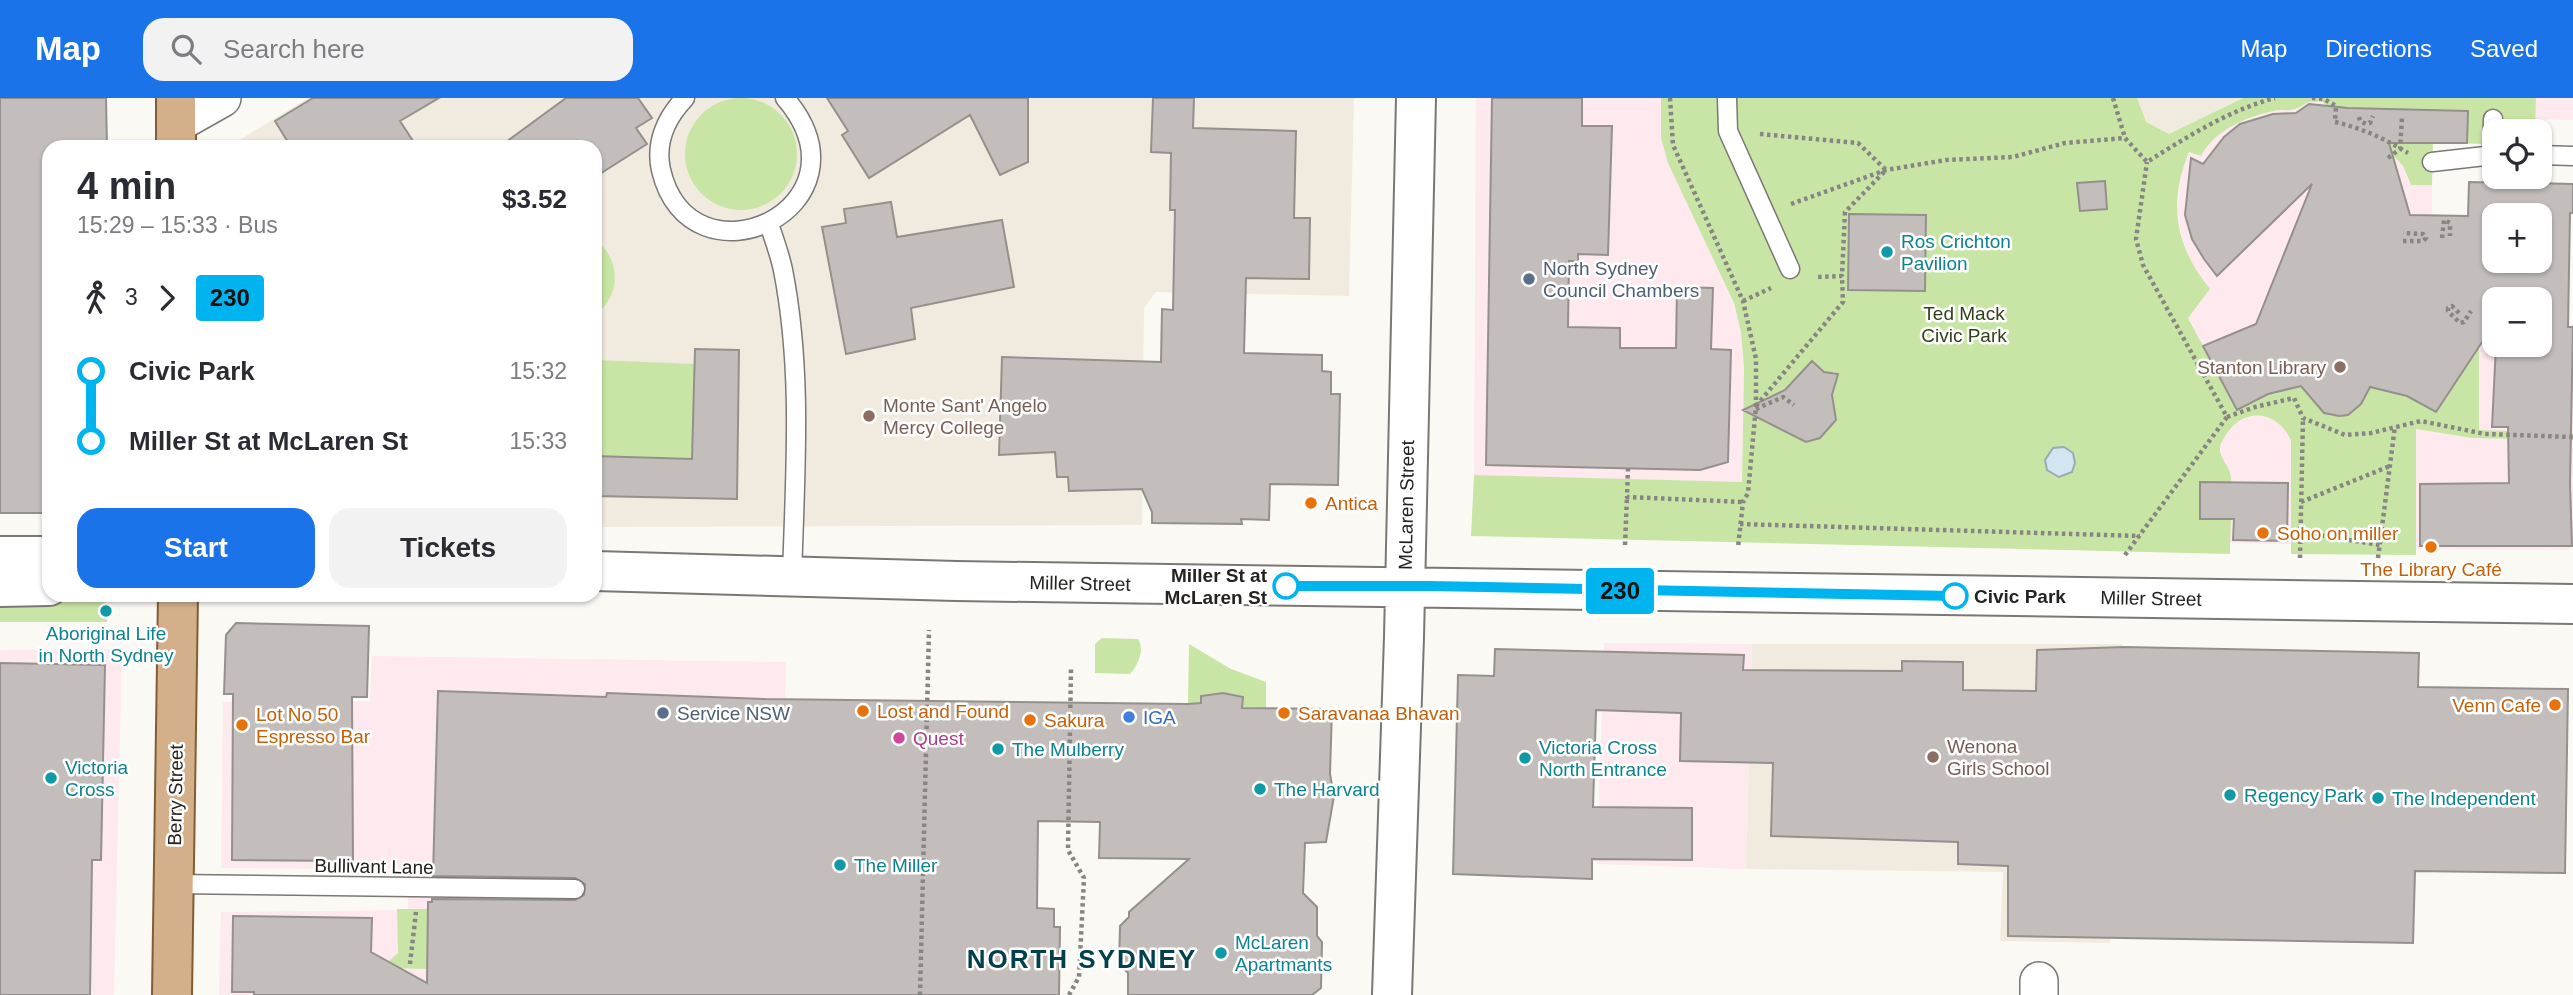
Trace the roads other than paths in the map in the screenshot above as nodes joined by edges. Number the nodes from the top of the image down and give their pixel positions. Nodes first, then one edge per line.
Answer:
1 (222, 98) edge
2 (685, 98) edge
3 (785, 98) edge
4 (1416, 98) edge
5 (1727, 98) edge
6 (176, 123) edge
7 (2552, 155) edge
8 (2482, 156) edge
9 (2573, 156) edge
10 (2432, 162) road end
11 (769, 224) junction
12 (1792, 277) road end
13 (0, 556) edge
14 (42, 556) edge
15 (602, 571) edge
16 (792, 577) junction
17 (42, 586) edge
18 (1405, 586) junction
19 (0, 587) edge
20 (178, 602) edge
21 (2573, 604) edge
22 (173, 884) junction
23 (575, 889) dead end
24 (172, 995) edge
25 (1392, 995) edge

1 - 6 street
2 - 11 lane
3 - 11 lane
4 - 18 main road, McLaren Street
5 - 12 lane
7 - 9 lane
8 - 10 lane
11 - 16 lane
13 - 14 main road
15 - 16 main road, Miller Street
16 - 18 main road, Miller Street
17 - 19 main road
18 - 21 main road, Miller Street
18 - 25 main road, McLaren Street
20 - 22 main road, Berry Street
22 - 23 lane, Bullivant Lane
22 - 24 main road, Berry Street

